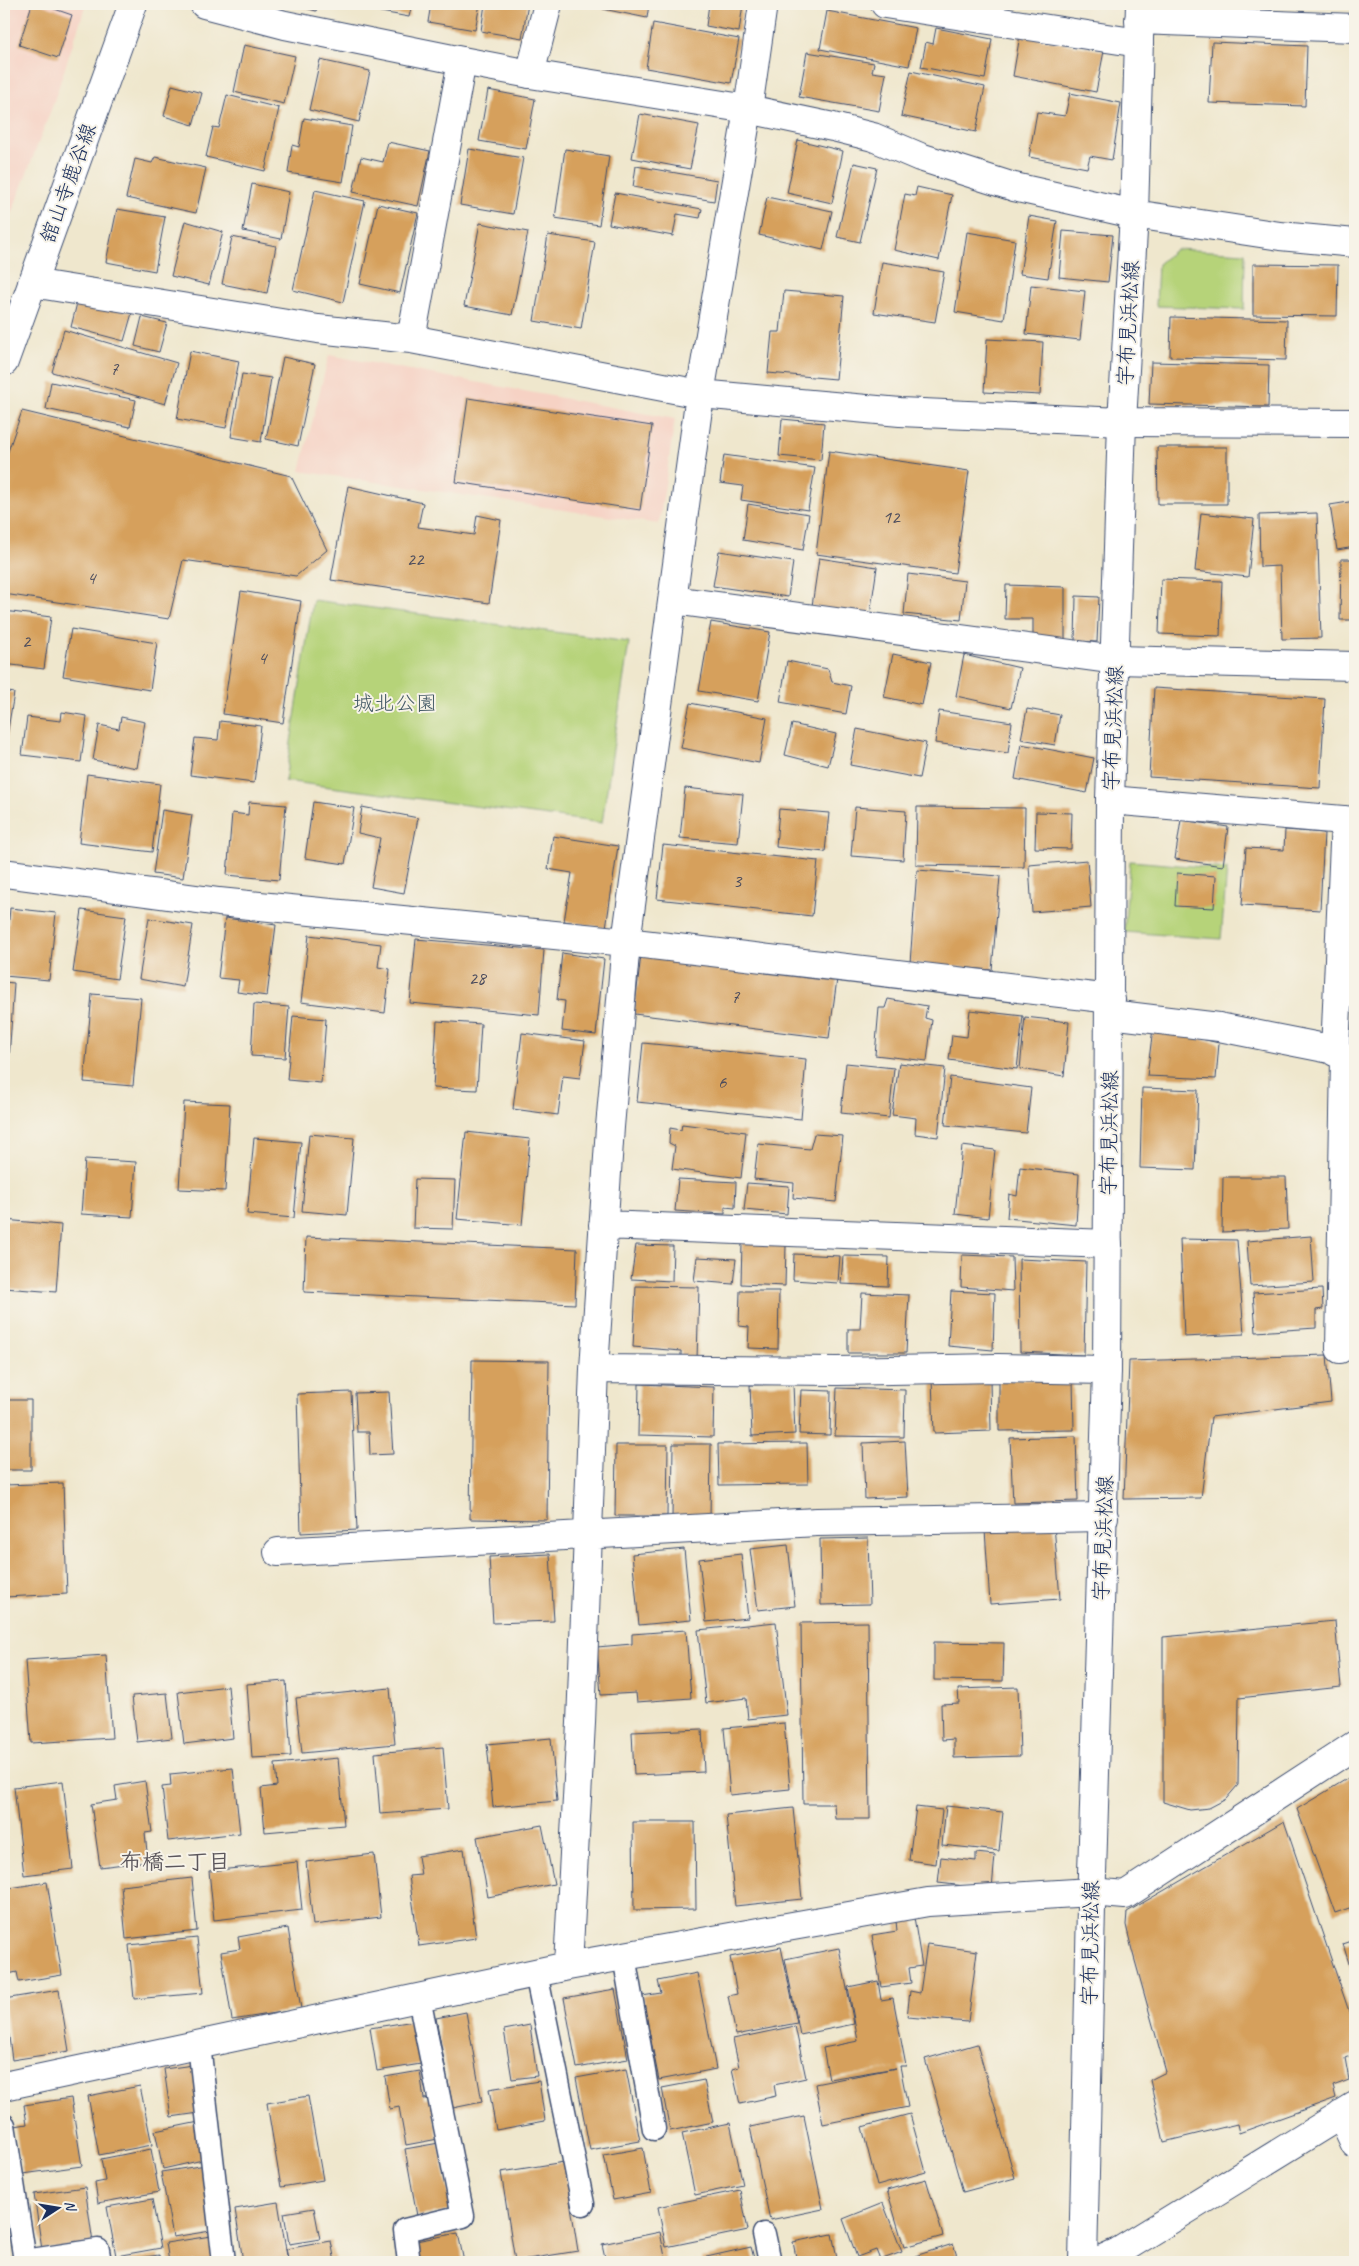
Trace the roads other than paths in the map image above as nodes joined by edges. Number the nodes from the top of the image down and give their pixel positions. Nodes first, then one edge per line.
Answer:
1 (133, 4) edge
2 (204, 4) edge
3 (548, 4) edge
4 (763, 4) edge
5 (885, 4) edge
6 (1139, 22) edge
7 (1355, 28) edge
8 (462, 61) junction
9 (530, 74) junction
10 (748, 109) junction
11 (1134, 214) junction
12 (1355, 243) edge
13 (32, 282) junction
14 (411, 340) junction
15 (4, 362) edge
16 (700, 394) junction
17 (1122, 422) junction
18 (1355, 423) edge
19 (672, 600) junction
20 (1116, 660) junction
21 (1355, 666) edge
22 (1110, 800) junction
23 (1350, 821) edge
24 (4, 873) edge
25 (626, 942) junction
26 (1110, 1007) junction
27 (1345, 1057) edge
28 (603, 1225) junction
29 (1108, 1244) junction
30 (1340, 1349) dead end
31 (594, 1370) junction
32 (1108, 1370) junction
33 (1104, 1517) junction
34 (589, 1535) junction
35 (278, 1552) dead end
36 (1355, 1745) edge
37 (1091, 1892) junction
38 (624, 1956) junction
39 (568, 1966) junction
40 (536, 1973) junction
41 (419, 1998) junction
42 (199, 2045) junction
43 (4, 2086) edge
44 (1348, 2110) edge
45 (4, 2125) edge
46 (654, 2129) dead end
47 (1355, 2144) edge
48 (583, 2204) dead end
49 (764, 2234) dead end
50 (100, 2262) edge
51 (224, 2262) edge
52 (410, 2262) edge
53 (770, 2262) edge
54 (1083, 2262) edge
55 (1096, 2262) edge

1 - 13 street, 舘山寺鹿谷線
2 - 8 street
3 - 9 street
4 - 10 street
5 - 6 street
6 - 7 street
6 - 11 street, 宇布見浜松線
8 - 9 street
8 - 14 street
9 - 10 street
10 - 11 street
10 - 16 street
11 - 12 street
11 - 17 street, 宇布見浜松線
13 - 14 street
13 - 15 street, 舘山寺鹿谷線
14 - 16 street
16 - 17 street
16 - 19 street
17 - 18 street
17 - 20 street, 宇布見浜松線
19 - 20 street
19 - 25 street
20 - 21 street
20 - 22 street, 宇布見浜松線
22 - 23 street
22 - 26 street, 宇布見浜松線
23 - 27 street
24 - 25 street
25 - 26 street
25 - 28 street
26 - 27 street
26 - 29 street, 宇布見浜松線
27 - 30 street
28 - 29 street
28 - 31 street
29 - 32 street, 宇布見浜松線
31 - 32 street
31 - 34 street
32 - 33 street, 宇布見浜松線
33 - 34 street
33 - 37 street, 宇布見浜松線
34 - 35 street
34 - 39 street
36 - 37 street
37 - 38 street
37 - 54 street, 宇布見浜松線
38 - 39 street
38 - 46 lane
39 - 40 street
40 - 41 street
40 - 48 lane
41 - 42 street
41 - 52 lane
42 - 43 street
42 - 51 lane
44 - 47 street
44 - 55 street
45 - 50 lane
49 - 53 lane

